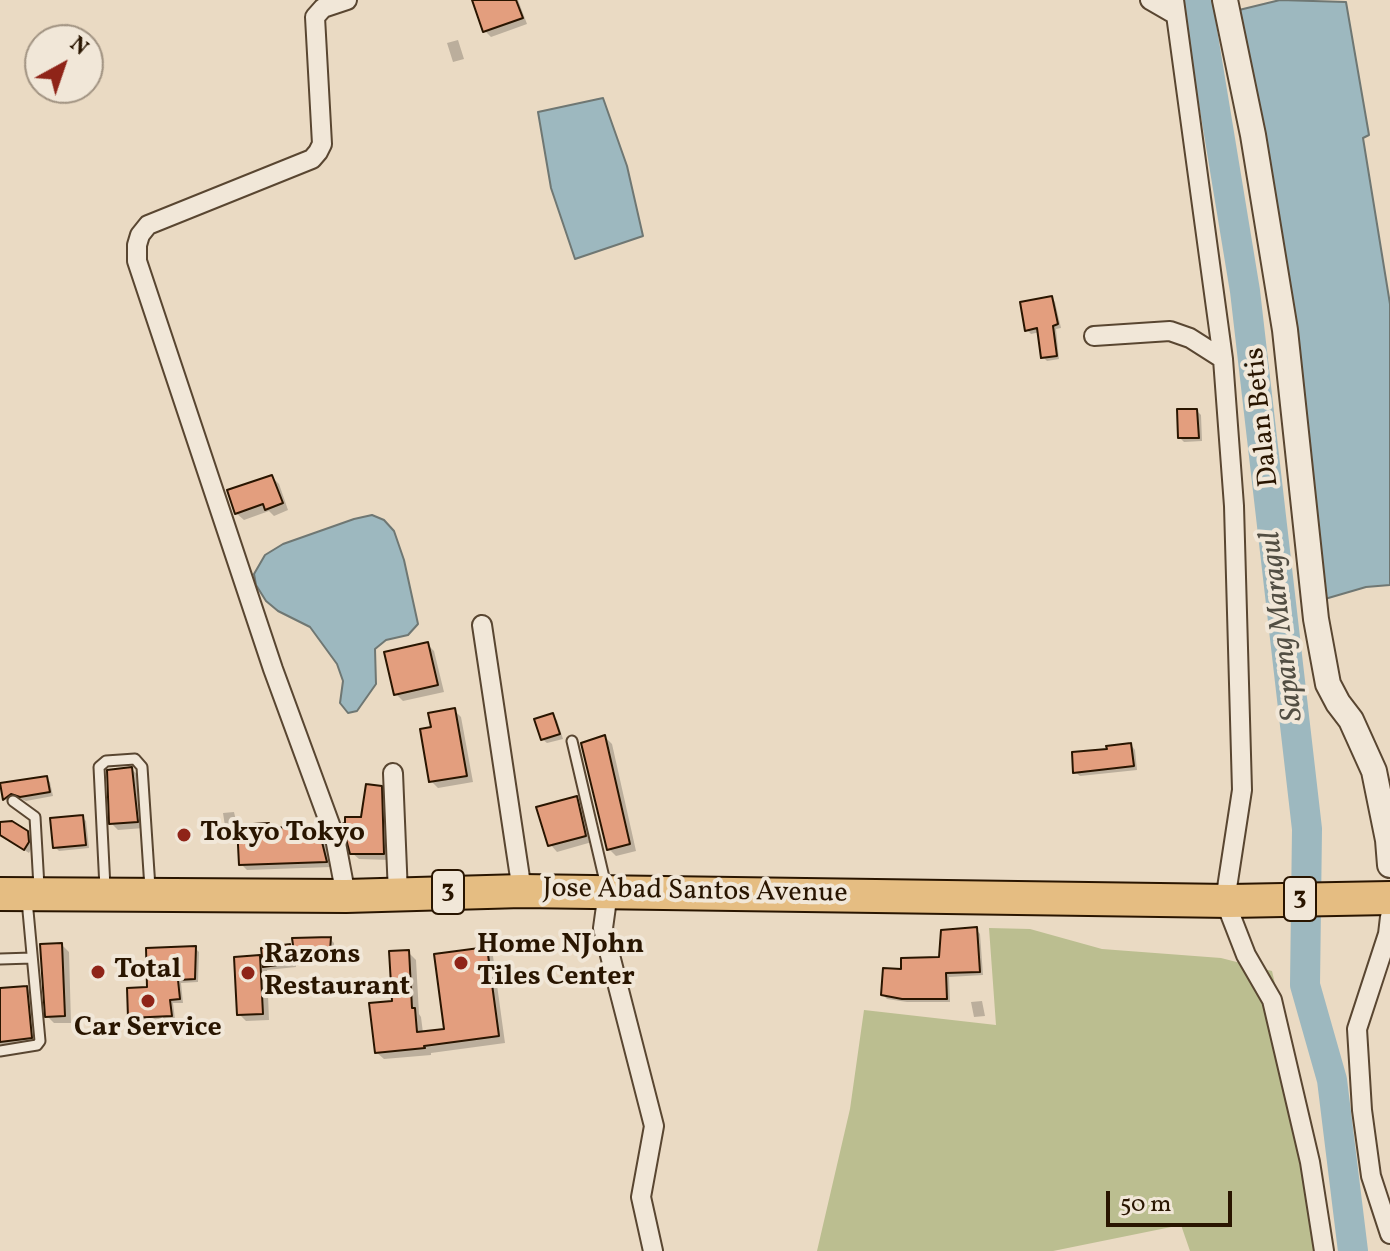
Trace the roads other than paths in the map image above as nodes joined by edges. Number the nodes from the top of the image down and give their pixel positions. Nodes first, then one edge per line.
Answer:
1 (347, 0) edge
2 (1150, 0) edge
3 (1225, 0) edge
4 (1175, 7) edge
5 (1094, 336) dead end
6 (1223, 359) junction
7 (482, 625) dead end
8 (572, 741) dead end
9 (393, 773) dead end
10 (13, 801) dead end
11 (1390, 865) edge
12 (522, 891) junction
13 (608, 892) junction
14 (398, 894) junction
15 (22, 895) edge
16 (106, 895) junction
17 (150, 895) junction
18 (346, 896) junction
19 (1228, 901) junction
20 (1383, 904) edge
21 (32, 958) junction
22 (0, 959) edge
23 (0, 1051) edge
24 (1390, 1234) edge
25 (653, 1251) edge
26 (1324, 1251) edge

1 - 18 street
2 - 4 street
3 - 11 street, Dalan Betis
4 - 6 street
5 - 6 street
6 - 19 street
7 - 12 street
8 - 13 lane
9 - 14 street
10 - 15 lane
12 - 13 highway, Jose Abad Santos Avenue / 3
12 - 14 highway, Jose Abad Santos Avenue / 3
13 - 19 highway, Jose Abad Santos Avenue / 3
13 - 25 street
14 - 18 highway, Jose Abad Santos Avenue / 3
15 - 16 highway, Jose Abad Santos Avenue / 3
15 - 21 lane
16 - 17 highway, Jose Abad Santos Avenue / 3
16 - 17 lane
17 - 18 highway, Jose Abad Santos Avenue / 3
19 - 20 highway, Jose Abad Santos Avenue / 3
19 - 26 street
20 - 24 street
21 - 22 lane
21 - 23 lane

